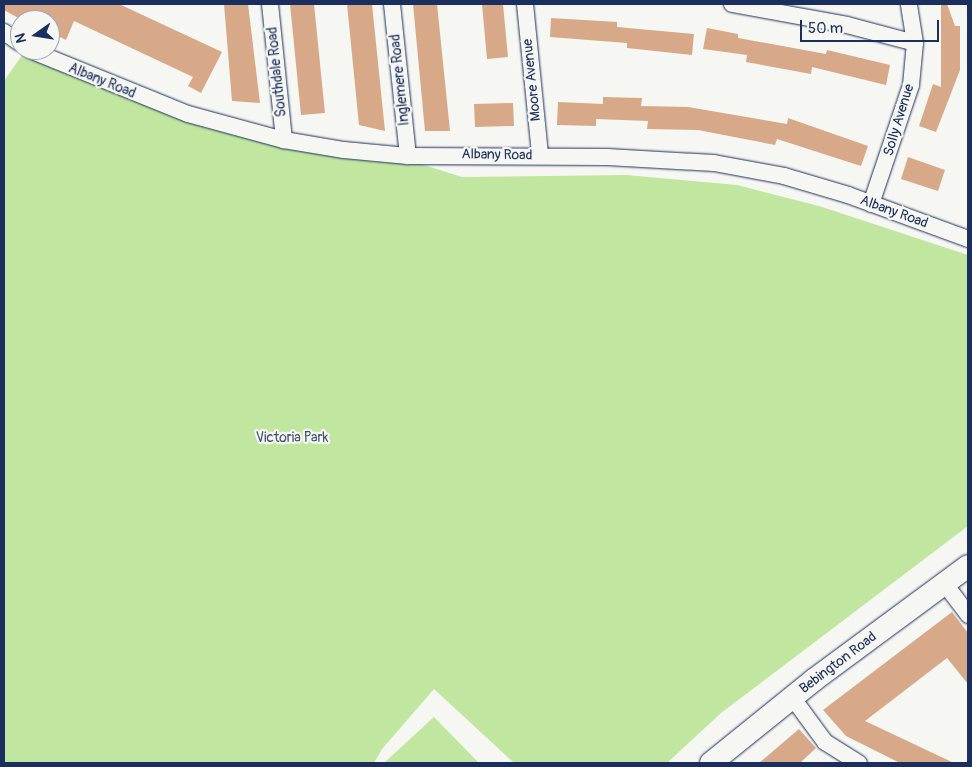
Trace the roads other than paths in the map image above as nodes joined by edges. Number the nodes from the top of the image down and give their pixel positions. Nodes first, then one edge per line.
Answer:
1 (270, 4) edge
2 (392, 4) edge
3 (525, 4) edge
4 (732, 4) edge
5 (909, 4) edge
6 (915, 43) junction
7 (55, 60) edge
8 (284, 140) junction
9 (540, 155) junction
10 (408, 156) junction
11 (871, 204) junction
12 (968, 239) edge
13 (968, 566) edge
14 (945, 584) junction
15 (968, 615) edge
16 (792, 697) junction
17 (712, 763) edge
18 (859, 763) edge

1 - 8 street, Southdale Road
2 - 10 street, Inglemere Road
3 - 9 street, Moore Avenue
4 - 6 street
5 - 6 street, Solly Avenue
6 - 11 street, Solly Avenue
7 - 8 street, Albany Road
8 - 10 street, Albany Road
9 - 10 street, Albany Road
9 - 11 street, Albany Road
11 - 12 street, Albany Road
13 - 14 main road, Bebington Road
14 - 15 street
14 - 16 main road, Bebington Road
16 - 17 main road, Bebington Road
16 - 18 street

